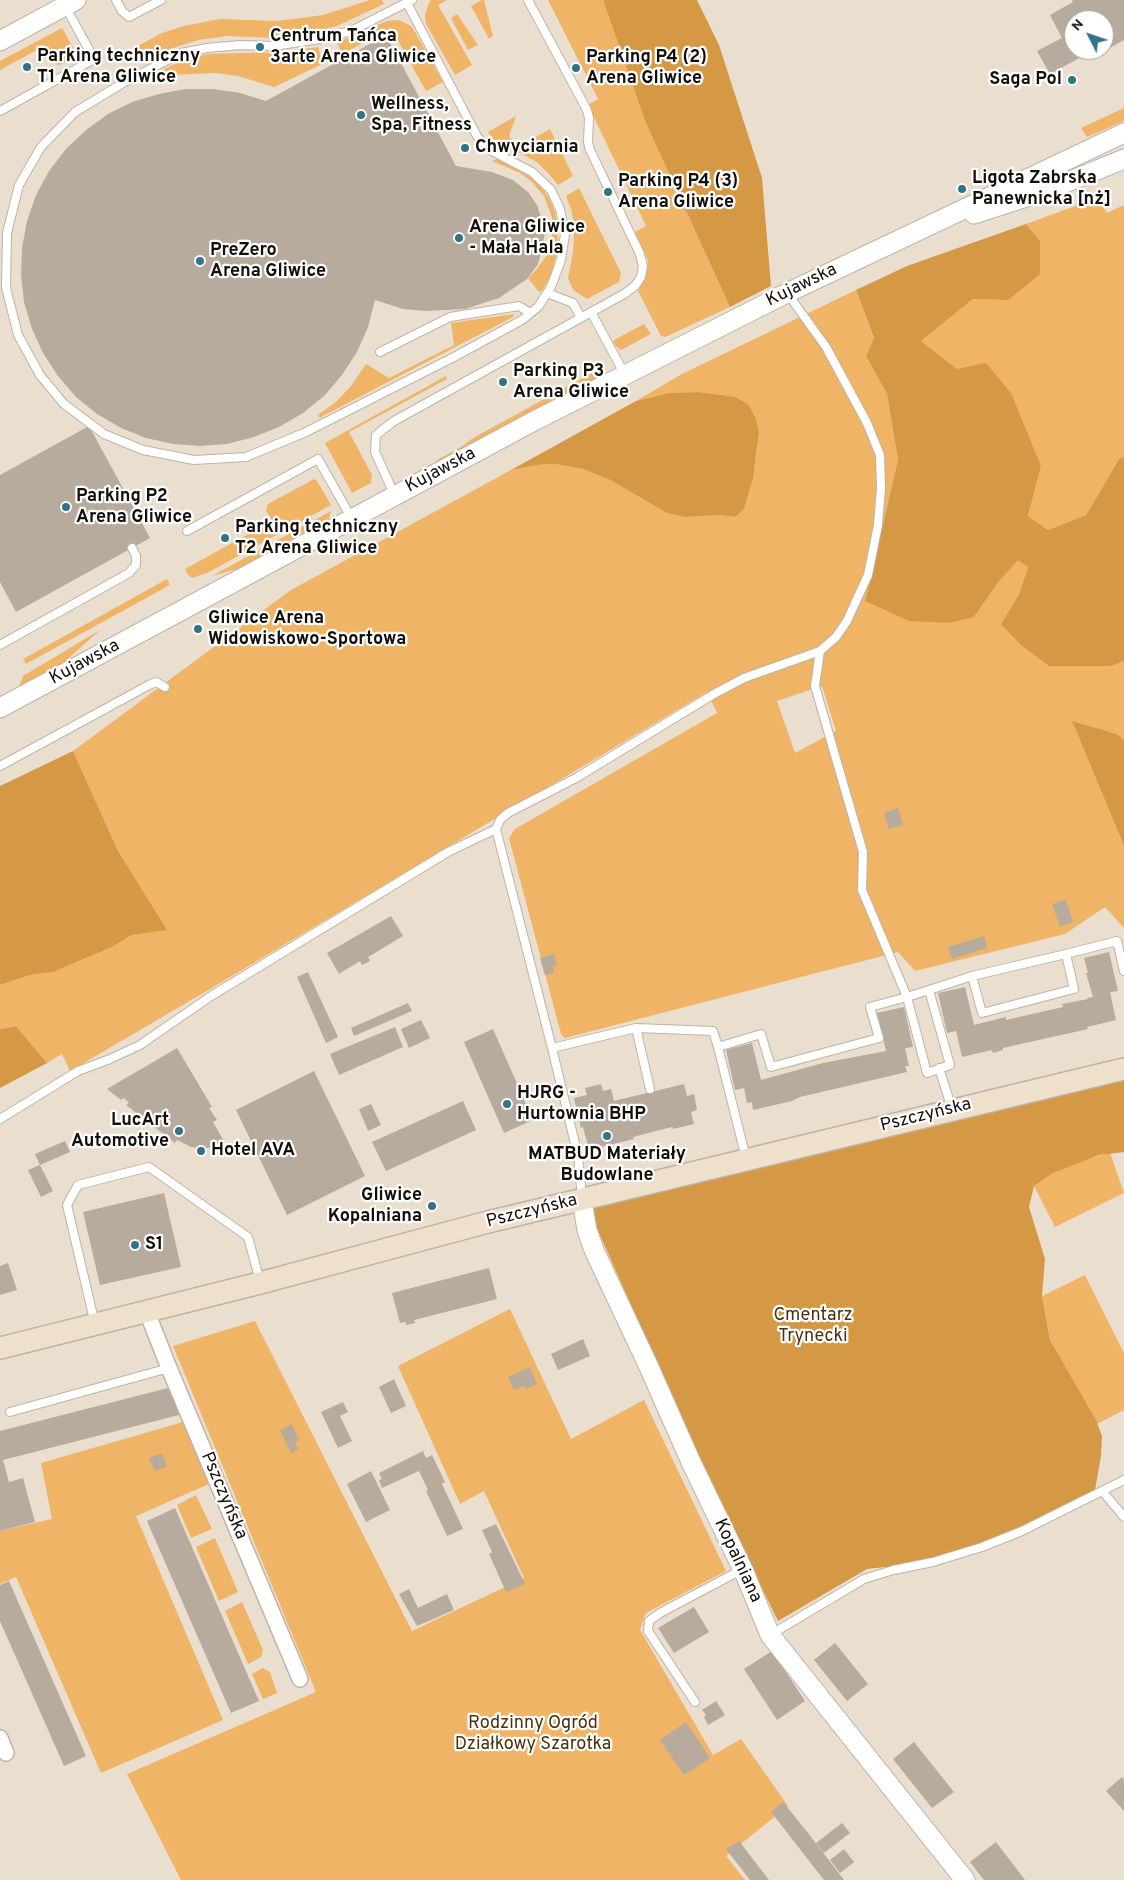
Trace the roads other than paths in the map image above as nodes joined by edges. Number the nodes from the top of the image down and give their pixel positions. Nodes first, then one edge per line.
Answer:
1 (116, 0) edge
2 (162, 0) edge
3 (528, 0) edge
4 (410, 1) edge
5 (70, 3) edge
6 (1, 37) edge
7 (0, 111) edge
8 (1124, 133) edge
9 (1124, 159) edge
10 (1084, 164) junction
11 (547, 293) junction
12 (787, 293) junction
13 (591, 312) junction
14 (530, 313) junction
15 (581, 318) junction
16 (380, 352) dead end
17 (625, 375) junction
18 (395, 496) junction
19 (352, 519) junction
20 (187, 531) dead end
21 (132, 548) dead end
22 (0, 645) edge
23 (820, 651) junction
24 (165, 687) dead end
25 (0, 708) edge
26 (0, 766) edge
27 (496, 829) junction
28 (1066, 954) junction
29 (1124, 971) edge
30 (972, 976) junction
31 (929, 990) junction
32 (907, 997) junction
33 (636, 1028) junction
34 (718, 1047) junction
35 (552, 1048) junction
36 (939, 1068) junction
37 (1124, 1069) edge
38 (650, 1089) dead end
39 (952, 1110) junction
40 (0, 1119) edge
41 (746, 1160) junction
42 (582, 1200) junction
43 (260, 1283) junction
44 (147, 1312) junction
45 (95, 1325) junction
46 (0, 1348) edge
47 (168, 1368) junction
48 (10, 1412) dead end
49 (1124, 1480) edge
50 (1102, 1492) junction
51 (1124, 1517) edge
52 (743, 1569) junction
53 (770, 1635) junction
54 (300, 1679) dead end
55 (696, 1702) dead end
56 (0, 1738) edge
57 (6, 1753) dead end
58 (965, 1880) edge

1 - 2 lane
3 - 13 lane
4 - 11 lane
4 - 14 lane
5 - 6 street
5 - 7 lane
8 - 10 street, Kujawska
9 - 10 street, Kujawska
10 - 12 street, Kujawska
11 - 14 lane
11 - 15 lane
12 - 17 street, Kujawska
12 - 23 lane
13 - 15 lane
13 - 17 lane
14 - 16 lane
15 - 18 lane
17 - 18 street, Kujawska
18 - 19 street, Kujawska
19 - 20 lane
19 - 25 street, Kujawska
21 - 22 lane
23 - 27 lane
23 - 32 lane
24 - 26 lane
27 - 35 lane
27 - 40 lane
28 - 29 lane
28 - 30 lane
28 - 30 lane
30 - 31 lane
31 - 32 lane
31 - 36 lane
32 - 34 lane
32 - 36 lane
33 - 34 lane
33 - 35 lane
33 - 38 lane
34 - 41 lane
35 - 42 lane
36 - 39 lane
37 - 39 main road, Pszczyńska
39 - 41 main road, Pszczyńska
41 - 42 main road, Pszczyńska
42 - 43 main road, Pszczyńska
42 - 52 street, Kopalniana
43 - 44 main road, Pszczyńska
43 - 45 lane
44 - 45 main road, Pszczyńska
44 - 47 street, Pszczyńska
45 - 46 main road, Pszczyńska
47 - 48 lane
47 - 54 street, Pszczyńska
49 - 50 lane
50 - 51 lane
50 - 53 lane
52 - 53 street, Kopalniana
52 - 55 lane
53 - 58 street, Kopalniana
56 - 57 street

